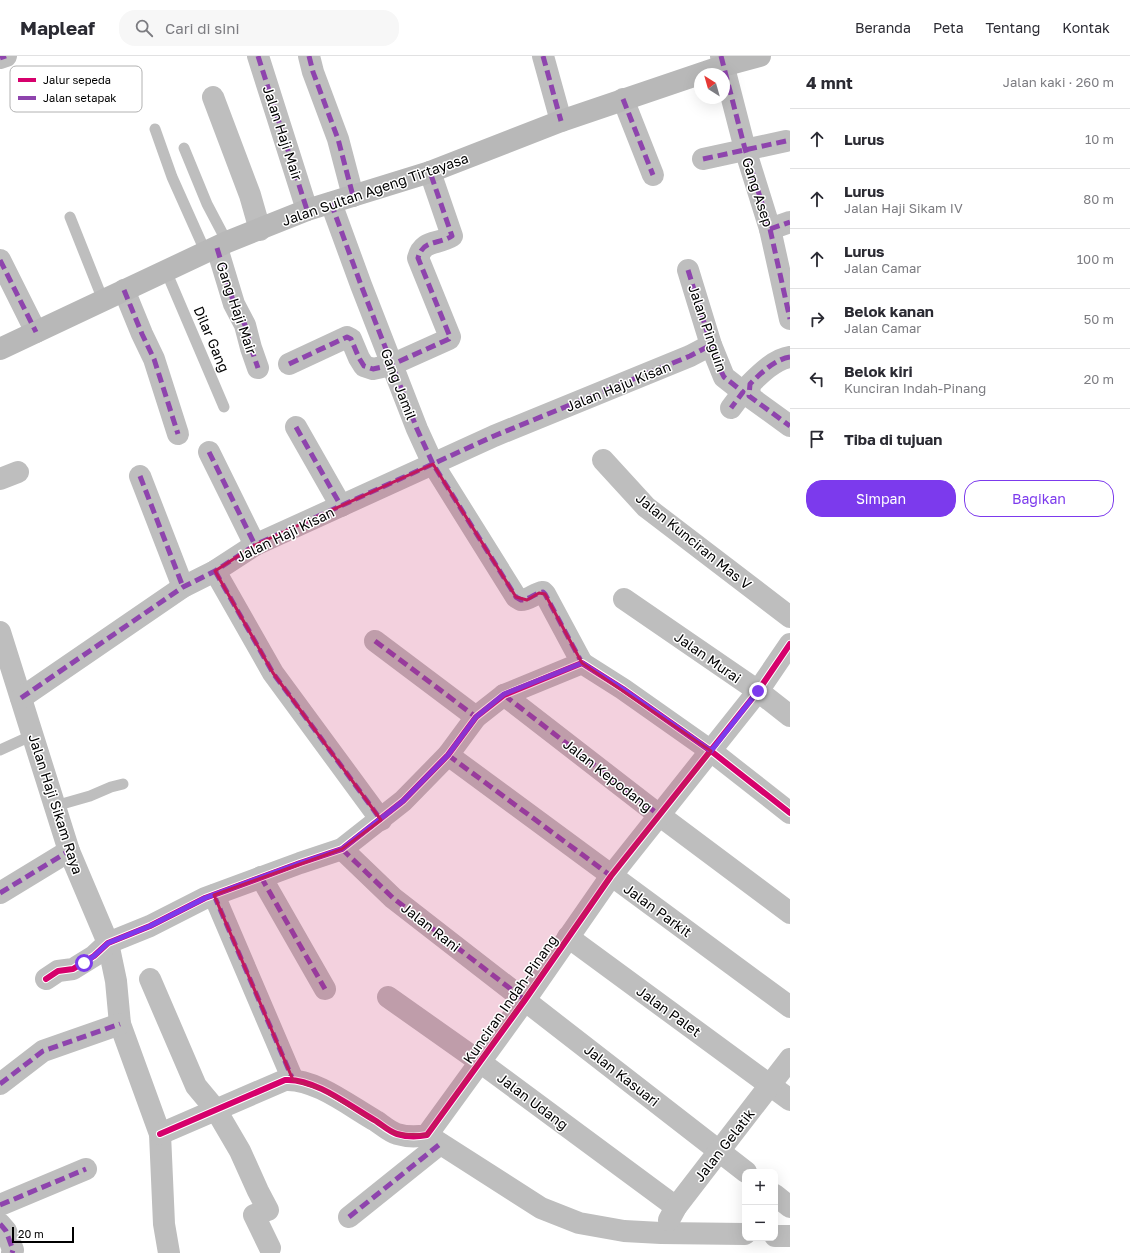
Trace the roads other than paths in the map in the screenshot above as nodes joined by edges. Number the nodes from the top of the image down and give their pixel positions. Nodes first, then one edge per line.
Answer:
1 (6, 56) edge
2 (258, 56) edge
3 (310, 56) edge
4 (543, 56) edge
5 (760, 56) edge
6 (0, 58) edge
7 (722, 61) edge
8 (213, 97) dead end
9 (623, 100) junction
10 (561, 121) junction
11 (155, 128) dead end
12 (786, 141) dead end
13 (184, 148) dead end
14 (745, 150) junction
15 (703, 159) dead end
16 (430, 172) junction
17 (653, 175) dead end
18 (352, 196) junction
19 (331, 203) junction
20 (307, 210) junction
21 (70, 217) dead end
22 (780, 226) edge
23 (260, 230) junction
24 (217, 248) junction
25 (0, 260) edge
26 (688, 270) dead end
27 (169, 277) junction
28 (124, 290) junction
29 (103, 300) junction
30 (790, 319) edge
31 (36, 332) junction
32 (711, 345) junction
33 (0, 348) edge
34 (790, 357) edge
35 (289, 364) dead end
36 (391, 365) junction
37 (258, 368) dead end
38 (741, 399) junction
39 (224, 407) dead end
40 (525, 424) joint
41 (790, 426) edge
42 (296, 427) dead end
43 (178, 434) dead end
44 (209, 452) dead end
45 (603, 460) dead end
46 (433, 464) junction
47 (140, 476) dead end
48 (341, 506) junction
49 (255, 545) junction
50 (215, 571) junction
51 (183, 587) junction
52 (624, 599) dead end
53 (790, 617) edge
54 (0, 632) edge
55 (375, 641) dead end
56 (790, 644) edge
57 (582, 663) junction
58 (758, 691) junction
59 (504, 694) junction
60 (21, 698) junction
61 (790, 716) edge
62 (476, 717) junction
63 (33, 735) junction
64 (0, 750) edge
65 (711, 751) junction
66 (448, 755) junction
67 (123, 784) dead end
68 (55, 806) junction
69 (790, 813) edge
70 (659, 815) junction
71 (380, 820) junction
72 (342, 849) junction
73 (69, 851) junction
74 (611, 876) junction
75 (261, 877) junction
76 (0, 893) edge
77 (214, 895) junction
78 (790, 913) edge
79 (568, 937) junction
80 (108, 943) junction
81 (46, 979) dead end
82 (150, 979) dead end
83 (325, 989) dead end
84 (388, 997) dead end
85 (525, 1000) junction
86 (790, 1007) edge
87 (120, 1024) junction
88 (790, 1059) edge
89 (480, 1062) junction
90 (293, 1080) junction
91 (0, 1084) edge
92 (770, 1086) junction
93 (790, 1100) edge
94 (216, 1110) junction
95 (160, 1134) junction
96 (434, 1139) junction
97 (719, 1151) junction
98 (742, 1169) edge
99 (86, 1170) dead end
100 (778, 1197) edge
101 (0, 1205) edge
102 (790, 1207) edge
103 (676, 1208) junction
104 (349, 1217) dead end
105 (0, 1224) edge
106 (661, 1233) junction
107 (778, 1236) edge
108 (790, 1236) edge
109 (740, 1240) edge
110 (270, 1248) dead end
111 (12, 1253) edge
112 (169, 1253) edge

1 - 6 street
2 - 20 street, Jalan Haji Mair
3 - 18 street
4 - 10 street
5 - 7 main road, Jalan Sultan Ageng Tirtayasa
7 - 9 main road, Jalan Sultan Ageng Tirtayasa
7 - 14 street, Gang Asep
8 - 23 street
9 - 10 main road, Jalan Sultan Ageng Tirtayasa
9 - 17 street
10 - 16 main road, Jalan Sultan Ageng Tirtayasa
11 - 24 lane
12 - 14 street
13 - 24 lane
14 - 15 street
14 - 22 street, Gang Asep
16 - 18 main road, Jalan Sultan Ageng Tirtayasa
16 - 36 street
18 - 19 main road, Jalan Sultan Ageng Tirtayasa
19 - 20 main road, Jalan Sultan Ageng Tirtayasa
19 - 36 street, Gang Jamil
20 - 23 main road, Jalan Sultan Ageng Tirtayasa
21 - 29 lane
22 - 30 street, Gang Asep
23 - 24 main road, Jalan Sultan Ageng Tirtayasa
24 - 27 main road, Jalan Sultan Ageng Tirtayasa
24 - 37 street, Gang Haji Mair
25 - 31 street
26 - 32 street, Jalan Pinguin
27 - 28 main road, Jalan Sultan Ageng Tirtayasa
27 - 39 lane, Dilar Gang
28 - 29 main road, Jalan Sultan Ageng Tirtayasa
28 - 43 street
29 - 31 main road, Jalan Sultan Ageng Tirtayasa
31 - 33 main road, Jalan Sultan Ageng Tirtayasa
32 - 38 street, Jalan Pinguin
32 - 40 street, Jalan Haju Kisan
34 - 38 street
35 - 36 street
36 - 46 street, Gang Jamil
38 - 41 street, Jalan Pinguin
40 - 46 street, Jalan Haji Kisan
42 - 48 street
44 - 49 street
45 - 53 street, Jalan Kunciran Mas V
46 - 48 street, Jalan Haji Kisan
46 - 57 street, Gang Jamil
47 - 51 street
48 - 49 street, Jalan Haji Kisan
49 - 50 street, Jalan Haji Kisan
50 - 51 street, Jalan Haji Kisan
50 - 71 street
51 - 60 street, Jalan Haji Kisan
52 - 58 street, Jalan Murai
54 - 60 street, Jalan Haji Sikam Raya
55 - 62 street
56 - 58 street, Kunciran Indah-Pinang
57 - 59 street
57 - 65 street
58 - 61 street, Jalan Murai
58 - 65 street, Kunciran Indah-Pinang
59 - 62 street
59 - 70 street, Jalan Kepodang
60 - 63 street, Jalan Haji Sikam Raya
62 - 66 street
63 - 64 lane
63 - 68 street, Jalan Haji Sikam Raya
65 - 69 street
65 - 70 street, Kunciran Indah-Pinang
66 - 71 street
66 - 74 street, Jalan Parkit
67 - 68 lane
68 - 73 street, Jalan Haji Sikam Raya
70 - 74 street, Kunciran Indah-Pinang
70 - 78 street, Jalan Kepodang
71 - 72 street
72 - 75 street
72 - 85 street, Jalan Rani
73 - 76 street
73 - 80 street, Jalan Haji Sikam Raya
74 - 79 street, Kunciran Indah-Pinang
74 - 86 street, Jalan Parkit
75 - 77 street
75 - 83 street
77 - 80 street
77 - 90 street
79 - 85 street, Kunciran Indah-Pinang
79 - 92 street, Jalan Palet
80 - 81 street
80 - 87 street, Jalan Haji Sikam Raya
82 - 94 street
84 - 89 street, Jalan Udang
85 - 89 street, Kunciran Indah-Pinang
85 - 97 street, Jalan Kasuari
87 - 91 street
87 - 95 street, Jalan Haji Sikam Raya
88 - 92 street, Jalan Gelatik
89 - 96 street, Kunciran Indah-Pinang
89 - 103 street, Jalan Udang
90 - 94 street
90 - 96 street
92 - 93 street, Jalan Palet
92 - 97 street, Jalan Gelatik
94 - 95 street
94 - 110 street
95 - 112 street, Jalan Haji Sikam Raya
96 - 104 street, Kunciran Indah-Pinang
96 - 106 street
97 - 98 street, Jalan Kasuari
97 - 103 street, Jalan Gelatik
99 - 101 street
100 - 102 street
103 - 106 street, Jalan Gelatik
105 - 111 street
106 - 109 street
107 - 108 street

